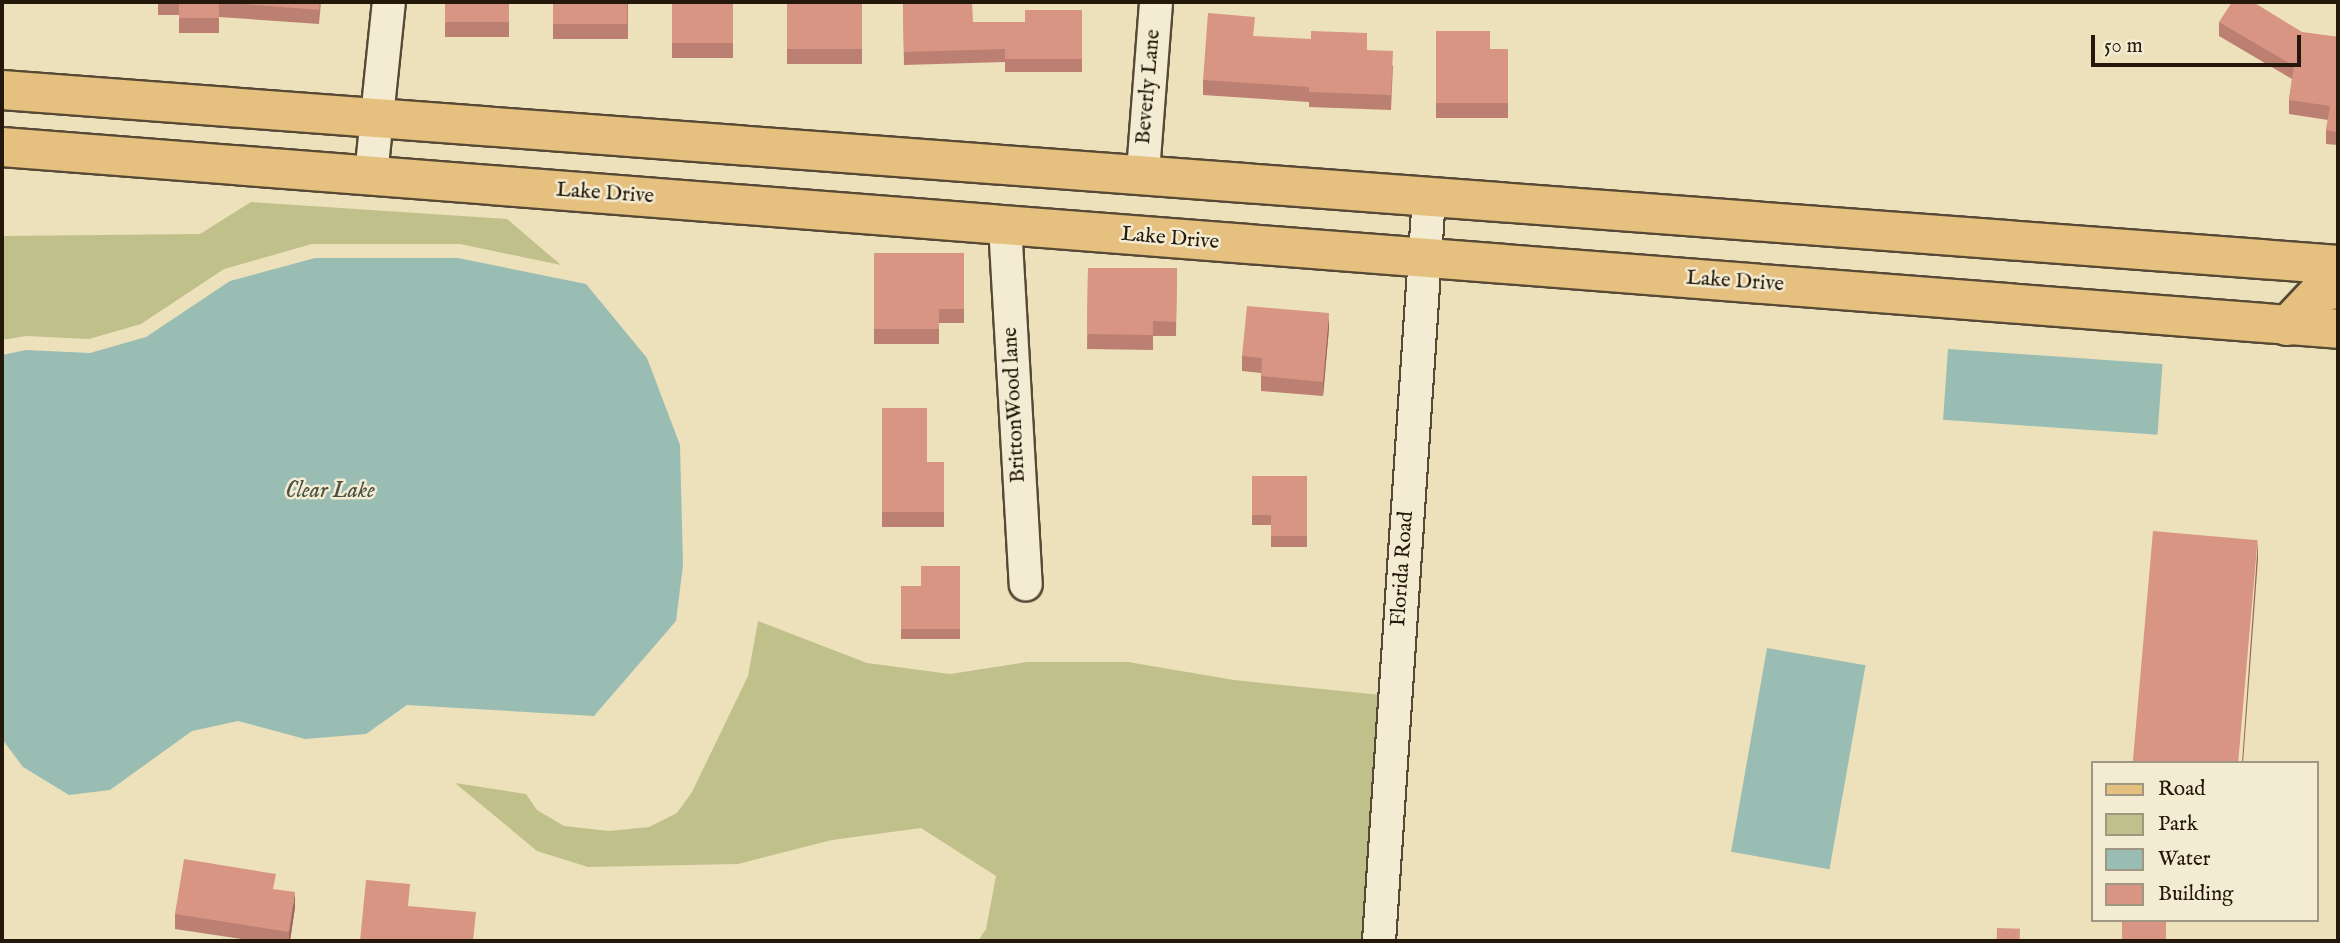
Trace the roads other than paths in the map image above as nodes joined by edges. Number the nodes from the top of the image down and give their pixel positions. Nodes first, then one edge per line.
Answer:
1 (389, 2) edge
2 (1156, 2) edge
3 (2, 89) edge
4 (380, 118) junction
5 (2, 147) edge
6 (1143, 172) junction
7 (371, 175) junction
8 (1429, 197) junction
9 (1005, 225) junction
10 (2096, 246) junction
11 (1423, 261) junction
12 (2338, 264) edge
13 (2338, 289) edge
14 (2095, 307) junction
15 (2287, 326) junction
16 (2338, 329) edge
17 (1026, 584) dead end
18 (1379, 941) edge

1 - 4 street
2 - 6 street, Beverly Lane
3 - 4 main road
4 - 6 main road
4 - 7 street
5 - 7 main road, Lake Drive
6 - 8 main road
7 - 9 main road, Lake Drive
8 - 10 main road
8 - 11 street, Florida Road
9 - 11 main road, Lake Drive
9 - 17 street, BrittonWood lane
10 - 12 main road
10 - 14 main road
11 - 14 main road, Lake Drive
11 - 18 street, Florida Road
13 - 15 main road
14 - 15 main road, Lake Drive
15 - 16 main road, Lake Drive

